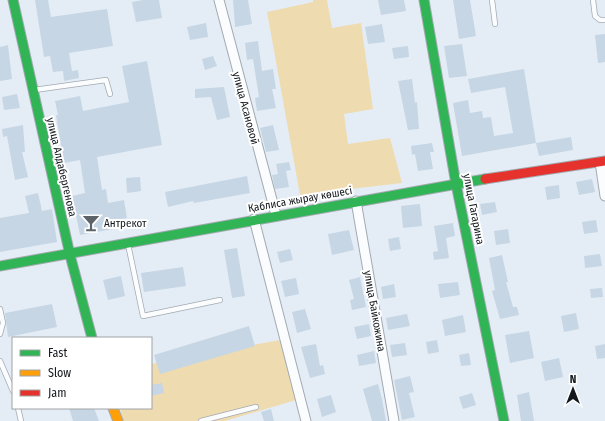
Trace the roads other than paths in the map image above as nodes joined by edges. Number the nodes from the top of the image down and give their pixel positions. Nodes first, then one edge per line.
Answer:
1 (13, 0) edge
2 (219, 0) edge
3 (424, 0) edge
4 (492, 0) edge
5 (593, 0) edge
6 (605, 20) edge
7 (495, 24) dead end
8 (32, 90) junction
9 (110, 94) dead end
10 (602, 162) edge
11 (456, 184) junction
12 (605, 196) edge
13 (356, 201) junction
14 (276, 215) junction
15 (254, 219) junction
16 (128, 244) junction
17 (70, 255) junction
18 (0, 266) edge
19 (220, 300) dead end
20 (0, 309) edge
21 (0, 334) edge
22 (92, 337) edge
23 (0, 361) edge
24 (12, 389) edge
25 (256, 407) dead end
26 (18, 409) edge
27 (113, 409) edge
28 (21, 421) edge
29 (118, 421) edge
30 (202, 421) edge
31 (306, 421) edge
32 (394, 421) edge
33 (504, 421) edge

1 - 8 street, улица Алдабергенова
2 - 14 street, улица Асановой
3 - 11 street, улица Гагарина
4 - 7 lane
5 - 6 lane
8 - 9 lane
8 - 17 street, улица Алдабергенова
10 - 11 street, Қаблиса жырау көшесі
10 - 12 street
11 - 13 street, Қаблиса жырау көшесі
11 - 33 street, улица Гагарина
13 - 14 street, Қаблиса жырау көшесі
13 - 32 street, улица Байкожина
14 - 15 street, Қаблиса жырау көшесі
15 - 16 street, Қаблиса жырау көшесі
15 - 31 street
16 - 17 street, Қаблиса жырау көшесі
16 - 19 lane
17 - 18 street, Қаблиса жырау көшесі
17 - 22 street, улица Алдабергенова
20 - 21 lane
23 - 24 lane
25 - 30 lane
26 - 28 lane
27 - 29 street

